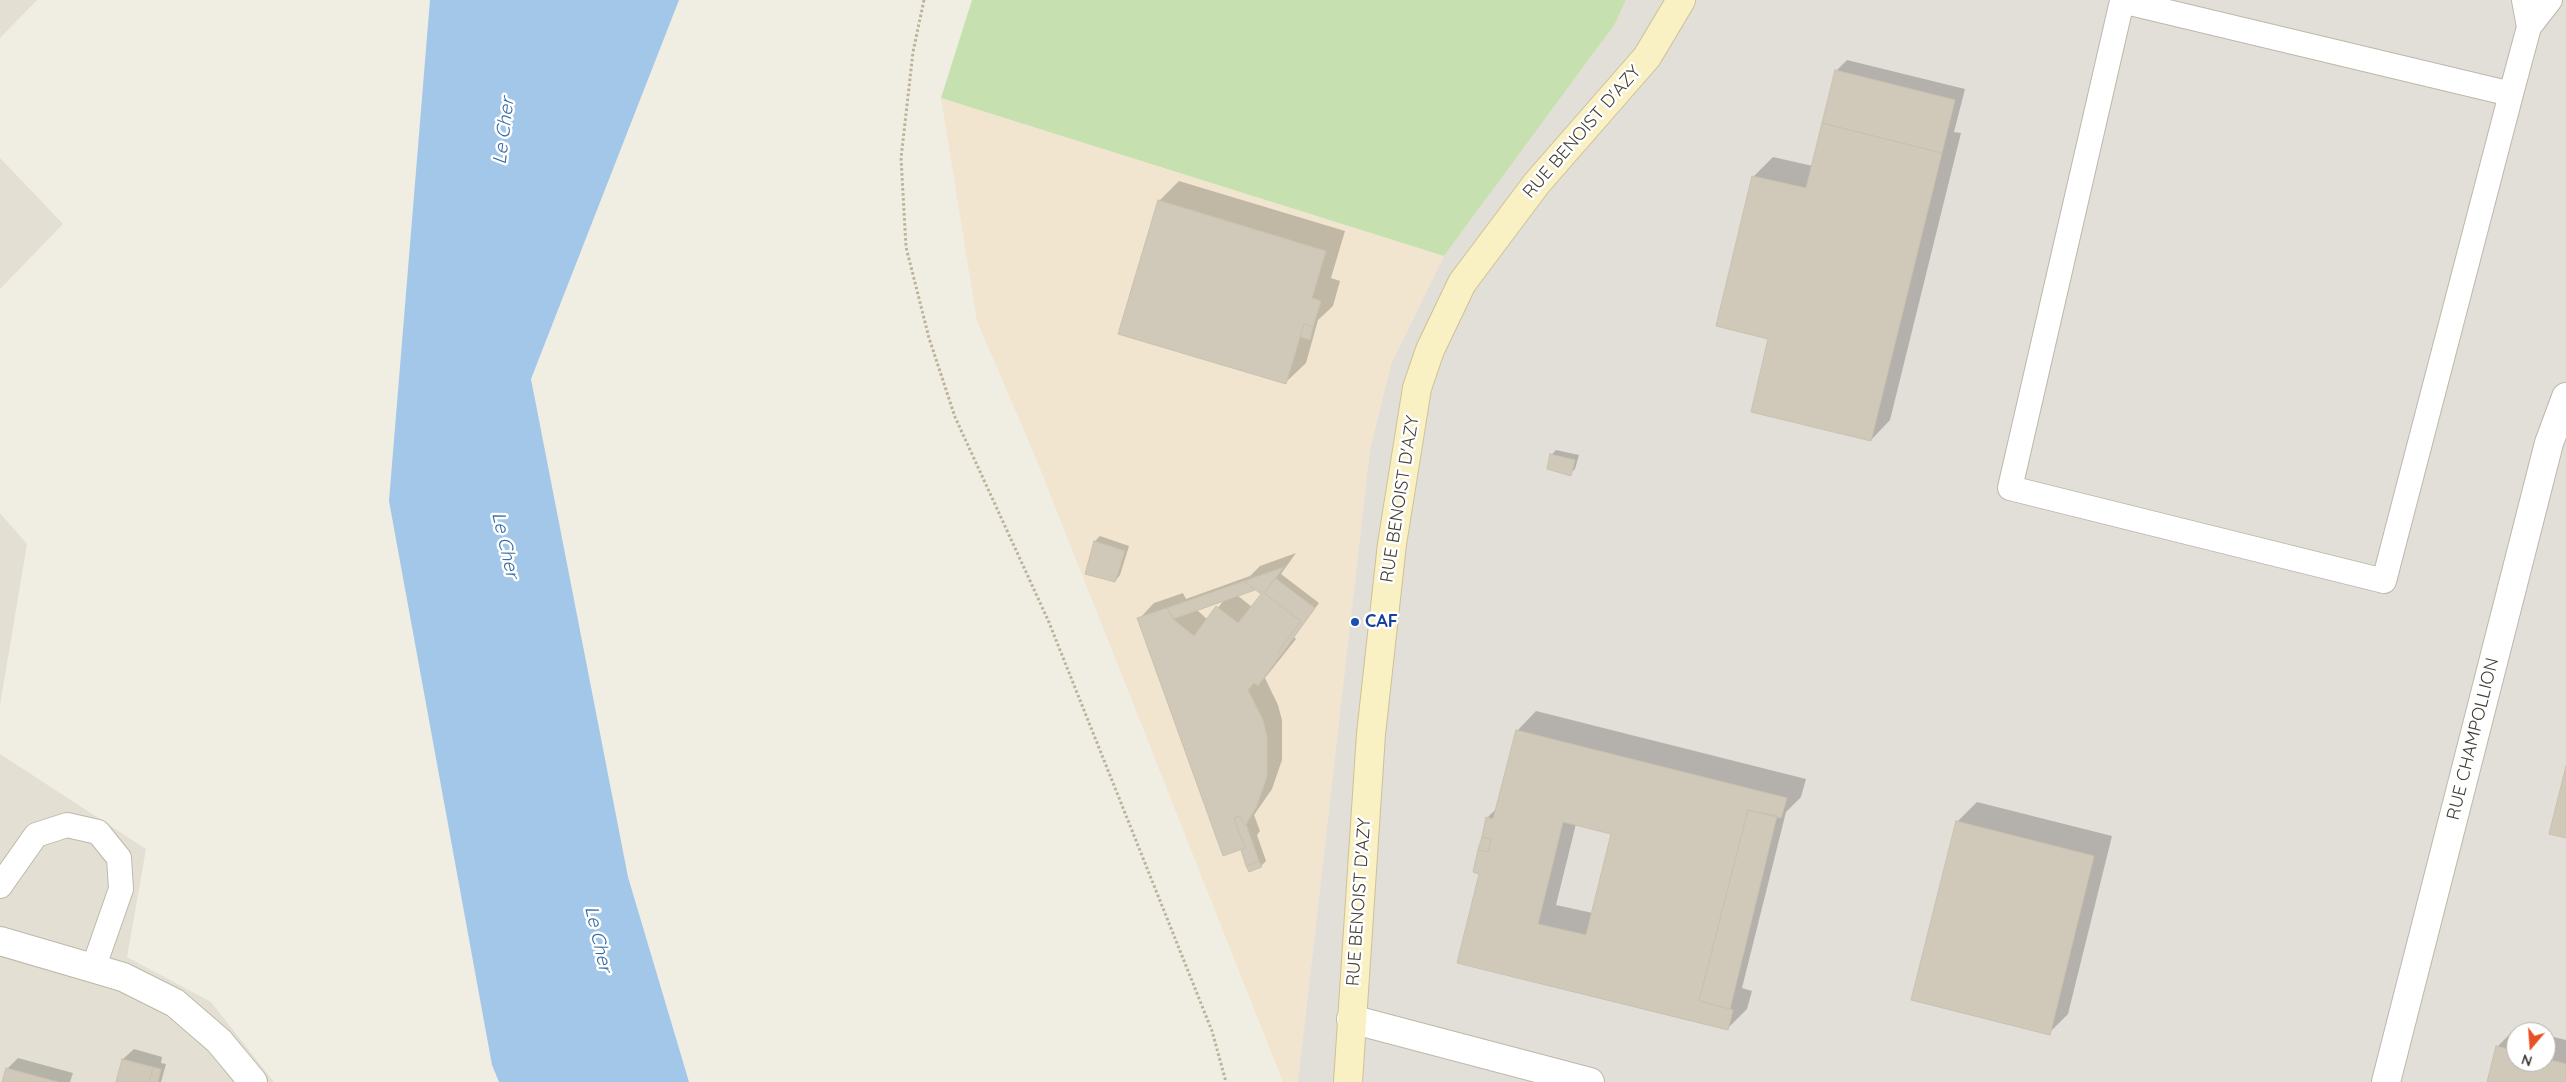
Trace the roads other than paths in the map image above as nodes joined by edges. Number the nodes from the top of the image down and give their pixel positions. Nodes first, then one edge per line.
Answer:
1 (1681, 0) edge
2 (2524, 0) edge
3 (2550, 0) edge
4 (2529, 27) junction
5 (2511, 94) junction
6 (2566, 397) edge
7 (0, 886) edge
8 (0, 941) edge
9 (94, 968) junction
10 (1351, 1019) junction
11 (254, 1082) edge
12 (1348, 1082) edge
13 (1590, 1082) edge
14 (2386, 1082) edge

1 - 10 street, RUE BENOIST D'AZY
2 - 4 lane
3 - 4 lane
4 - 5 lane
5 - 5 lane
6 - 14 street, RUE CHAMPOLLION
7 - 9 lane
8 - 9 street
9 - 11 street
10 - 12 street, RUE BENOIST D'AZY
10 - 13 street

